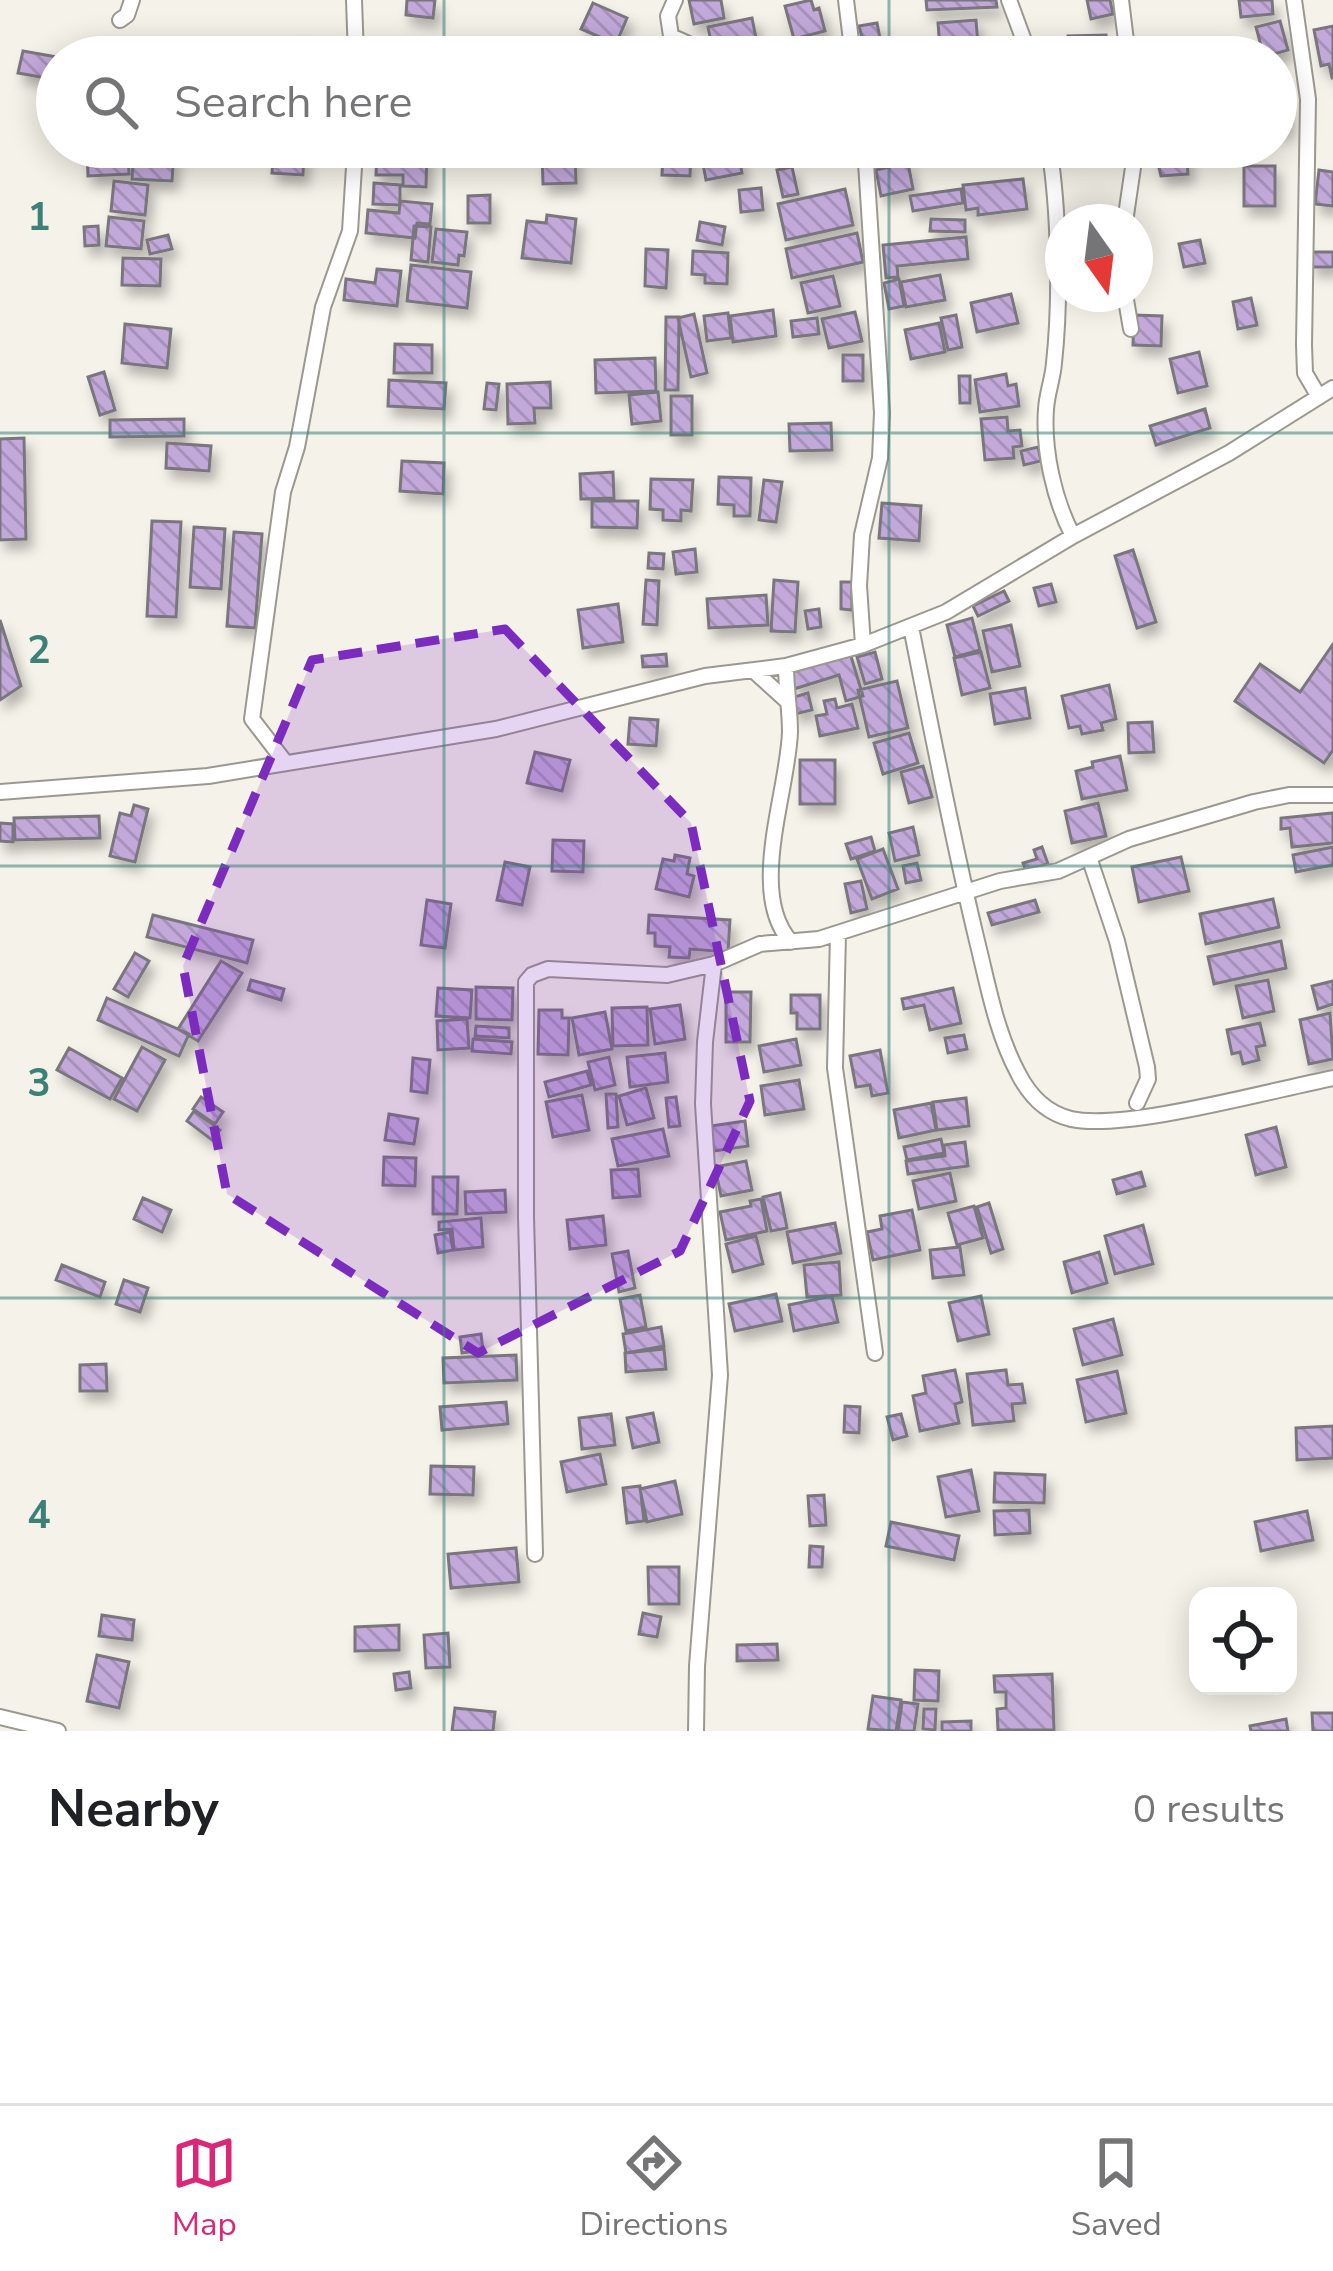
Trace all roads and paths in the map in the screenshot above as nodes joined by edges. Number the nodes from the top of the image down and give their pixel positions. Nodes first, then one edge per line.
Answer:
1 (131, 0) edge
2 (354, 0) edge
3 (675, 0) edge
4 (846, 0) edge
5 (1009, 0) edge
6 (1121, 0) edge
7 (1294, 0) edge
8 (120, 20) dead end
9 (355, 36) edge
10 (671, 36) edge
11 (850, 36) edge
12 (1022, 36) edge
13 (1125, 36) edge
14 (354, 168) edge
15 (866, 168) edge
16 (1051, 168) edge
17 (1133, 168) edge
18 (1128, 204) edge
19 (1128, 312) edge
20 (1131, 329) dead end
21 (1333, 388) edge
22 (1319, 398) junction
23 (1073, 536) junction
24 (911, 627) junction
25 (863, 645) junction
26 (786, 666) junction
27 (754, 670) junction
28 (786, 700) junction
29 (285, 762) junction
30 (0, 792) edge
31 (1333, 795) edge
32 (1089, 857) junction
33 (964, 892) junction
34 (773, 916) junction
35 (838, 933) junction
36 (791, 942) junction
37 (760, 944) junction
38 (714, 964) junction
39 (1333, 1078) edge
40 (1137, 1103) dead end
41 (874, 1353) dead end
42 (535, 1554) dead end
43 (0, 1718) edge
44 (58, 1731) edge
45 (696, 1731) edge

1 - 8 street
2 - 9 street
3 - 10 street
4 - 11 street
5 - 12 street
6 - 13 street
7 - 22 street
14 - 29 street
15 - 25 street
16 - 23 street
17 - 18 street
19 - 20 street
21 - 22 street
22 - 23 street
23 - 24 street
24 - 25 street
24 - 33 street
25 - 26 street
26 - 27 street
26 - 28 street
27 - 28 street
27 - 29 street
28 - 34 street
29 - 30 street
31 - 32 street
32 - 33 street
32 - 40 street
33 - 35 street
33 - 39 street
34 - 36 street
34 - 37 street
35 - 36 street
35 - 41 street
36 - 37 street
37 - 38 street
38 - 42 street
38 - 45 street
43 - 44 street

